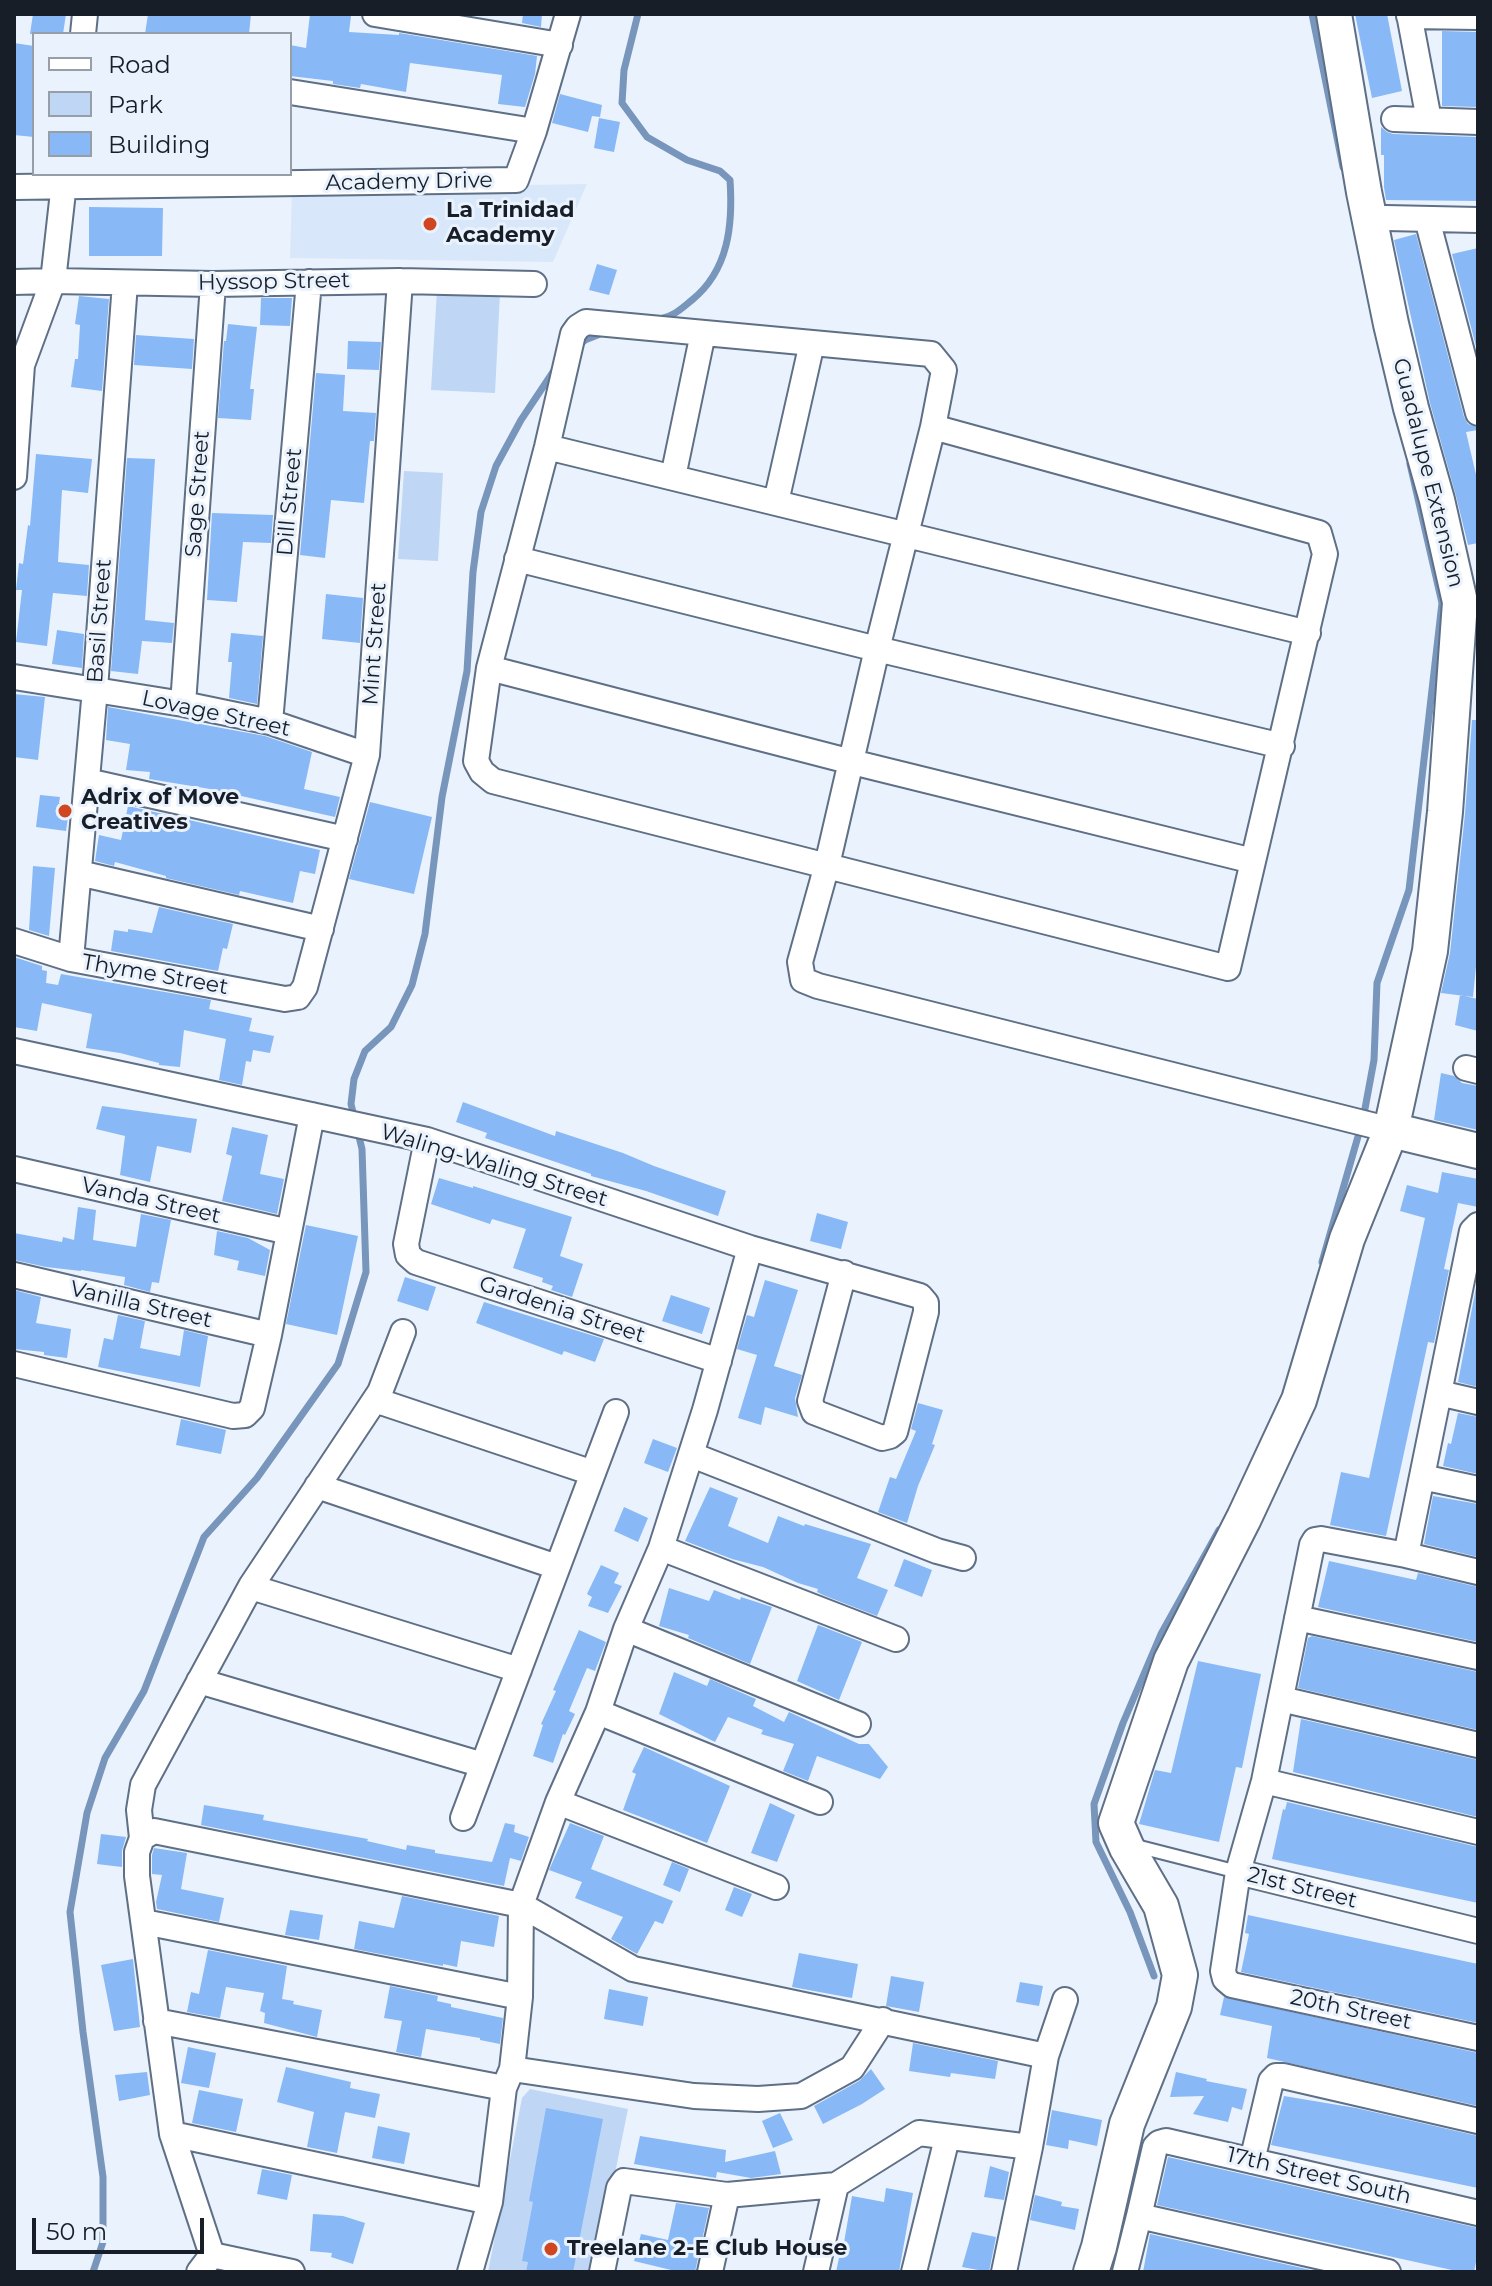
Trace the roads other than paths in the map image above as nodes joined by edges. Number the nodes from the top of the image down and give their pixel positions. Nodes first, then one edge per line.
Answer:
1 (375, 14) edge
2 (568, 14) edge
3 (1334, 14) edge
4 (1409, 15) edge
5 (1478, 17) edge
6 (560, 45) junction
7 (292, 92) edge
8 (1394, 119) dead end
9 (1429, 120) junction
10 (1478, 122) edge
11 (534, 131) junction
12 (64, 181) edge
13 (14, 187) edge
14 (1386, 218) dead end
15 (1427, 219) junction
16 (1478, 220) edge
17 (53, 281) junction
18 (400, 281) junction
19 (14, 282) edge
20 (309, 282) junction
21 (125, 283) junction
22 (213, 284) junction
23 (534, 284) dead end
24 (703, 333) junction
25 (812, 343) junction
26 (1478, 413) edge
27 (933, 427) junction
28 (547, 447) junction
29 (14, 477) edge
30 (673, 477) junction
31 (776, 502) junction
32 (906, 533) junction
33 (517, 559) junction
34 (1308, 633) junction
35 (877, 649) junction
36 (489, 668) junction
37 (14, 677) edge
38 (95, 689) junction
39 (183, 704) junction
40 (270, 722) junction
41 (1282, 746) junction
42 (367, 755) junction
43 (852, 762) junction
44 (87, 781) junction
45 (345, 839) junction
46 (1253, 861) junction
47 (827, 865) junction
48 (79, 873) junction
49 (321, 929) junction
50 (14, 941) edge
51 (71, 959) junction
52 (298, 997) joint
53 (14, 1051) edge
54 (323, 1117) junction
55 (1391, 1130) junction
56 (427, 1140) junction
57 (1478, 1151) edge
58 (14, 1169) edge
59 (1478, 1225) edge
60 (289, 1232) junction
61 (750, 1248) junction
62 (844, 1273) junction
63 (14, 1275) edge
64 (1467, 1313) edge
65 (403, 1332) dead end
66 (269, 1335) junction
67 (719, 1361) junction
68 (14, 1364) edge
69 (1439, 1393) junction
70 (375, 1400) junction
71 (1478, 1402) edge
72 (616, 1412) dead end
73 (692, 1455) junction
74 (593, 1473) junction
75 (1422, 1477) junction
76 (317, 1486) junction
77 (1478, 1489) edge
78 (661, 1548) junction
79 (1406, 1555) junction
80 (963, 1558) dead end
81 (557, 1567) junction
82 (1478, 1572) edge
83 (251, 1587) junction
84 (1297, 1618) junction
85 (626, 1629) junction
86 (896, 1639) dead end
87 (1478, 1657) edge
88 (519, 1670) junction
89 (199, 1681) junction
90 (1281, 1699) junction
91 (598, 1712) junction
92 (858, 1724) dead end
93 (1478, 1745) edge
94 (483, 1765) junction
95 (1264, 1781) junction
96 (558, 1802) junction
97 (820, 1802) dead end
98 (463, 1818) dead end
99 (1478, 1832) edge
100 (142, 1838) junction
101 (1125, 1844) junction
102 (1238, 1872) junction
103 (776, 1887) dead end
104 (521, 1905) junction
105 (144, 1922) junction
106 (1478, 1931) edge
107 (520, 1997) junction
108 (1065, 2000) dead end
109 (883, 2020) junction
110 (156, 2021) junction
111 (1478, 2038) edge
112 (1046, 2056) junction
113 (508, 2079) junction
114 (1478, 2121) edge
115 (172, 2134) junction
116 (947, 2138) junction
117 (1030, 2147) junction
118 (1252, 2161) junction
119 (836, 2185) junction
120 (727, 2195) junction
121 (490, 2202) junction
122 (1478, 2213) edge
123 (1139, 2216) junction
124 (206, 2264) edge
125 (292, 2272) edge
126 (470, 2272) edge
127 (602, 2272) edge
128 (710, 2272) edge
129 (816, 2272) edge
130 (914, 2272) edge
131 (1004, 2272) edge
132 (1091, 2272) edge
133 (1125, 2272) edge
134 (1388, 2272) edge

1 - 6 street
2 - 6 street
3 - 55 street, Guadalupe Extension
4 - 5 street
4 - 9 street
6 - 11 street
7 - 11 street
8 - 9 street
9 - 10 street
11 - 12 street, Academy Drive
12 - 13 street, Academy Drive
12 - 17 street
14 - 15 street
15 - 16 street
15 - 26 street
17 - 19 street, Hyssop Street
17 - 21 street, Hyssop Street
17 - 29 street
18 - 20 street, Hyssop Street
18 - 23 street, Hyssop Street
18 - 42 street, Mint Street
20 - 22 street, Hyssop Street
20 - 40 street, Dill Street
21 - 22 street, Hyssop Street
21 - 38 street, Basil Street
22 - 39 street, Sage Street
24 - 25 street
24 - 28 street
24 - 30 street
25 - 27 street
25 - 31 street
27 - 32 street
27 - 34 street
28 - 30 street
28 - 33 street
30 - 31 street
31 - 32 street
32 - 34 street
32 - 35 street
33 - 35 street
33 - 36 street
34 - 41 street
35 - 41 street
35 - 43 street
36 - 43 street
36 - 47 street
37 - 38 street, Lovage Street
38 - 39 street, Lovage Street
38 - 44 street, Basil Street
39 - 40 street, Lovage Street
40 - 42 street, Lovage Street
41 - 46 street
42 - 45 street, Mint Street
43 - 46 street
43 - 47 street
44 - 45 street
44 - 48 street, Basil Street
45 - 49 street, Mint Street
46 - 47 street
47 - 55 street
48 - 49 street
48 - 51 street, Basil Street
49 - 52 street, Mint Street
50 - 51 street, Thyme Street
51 - 52 street, Thyme Street
53 - 54 street, Waling-Waling Street
54 - 56 street, Waling-Waling Street
54 - 60 street
55 - 57 street
55 - 101 street, Guadalupe Extension
56 - 61 street, Waling-Waling Street
56 - 67 street, Gardenia Street
58 - 60 street, Vanda Street
59 - 64 street
60 - 66 street
61 - 62 street, Waling-Waling Street
61 - 67 street
62 - 62 street, Waling-Waling Street
63 - 66 street, Vanilla Street
64 - 69 street
65 - 70 street
66 - 68 street
67 - 73 street
69 - 71 street
69 - 75 street
70 - 74 street
70 - 76 street
72 - 74 street
73 - 78 street
73 - 80 street
74 - 81 street
75 - 77 street
75 - 79 street
76 - 81 street
76 - 83 street
78 - 85 street
78 - 86 street
79 - 82 street
79 - 84 street
81 - 88 street
83 - 88 street
83 - 89 street
84 - 87 street
84 - 90 street
85 - 91 street
85 - 92 street
88 - 94 street
89 - 94 street
89 - 100 street
90 - 93 street
90 - 95 street
91 - 96 street
91 - 97 street
94 - 98 street
95 - 99 street
95 - 102 street
96 - 103 street
96 - 104 street
100 - 104 street
100 - 105 street
101 - 102 lane, 21st Street
101 - 132 street
102 - 106 street, 21st Street
102 - 111 street, 20th Street
104 - 107 street
104 - 109 street
105 - 107 street
105 - 110 street
107 - 113 street
108 - 112 street
109 - 112 street
109 - 113 street
110 - 113 street
110 - 115 street
112 - 117 street
113 - 121 street
114 - 118 street
115 - 121 street
115 - 124 street
116 - 117 street
116 - 119 street
116 - 130 street
117 - 131 street
118 - 122 street, 17th Street South
118 - 123 street, 17th Street South
119 - 120 street
119 - 129 street
120 - 127 street
120 - 128 street
121 - 126 street
123 - 133 street
123 - 134 street
124 - 125 street

